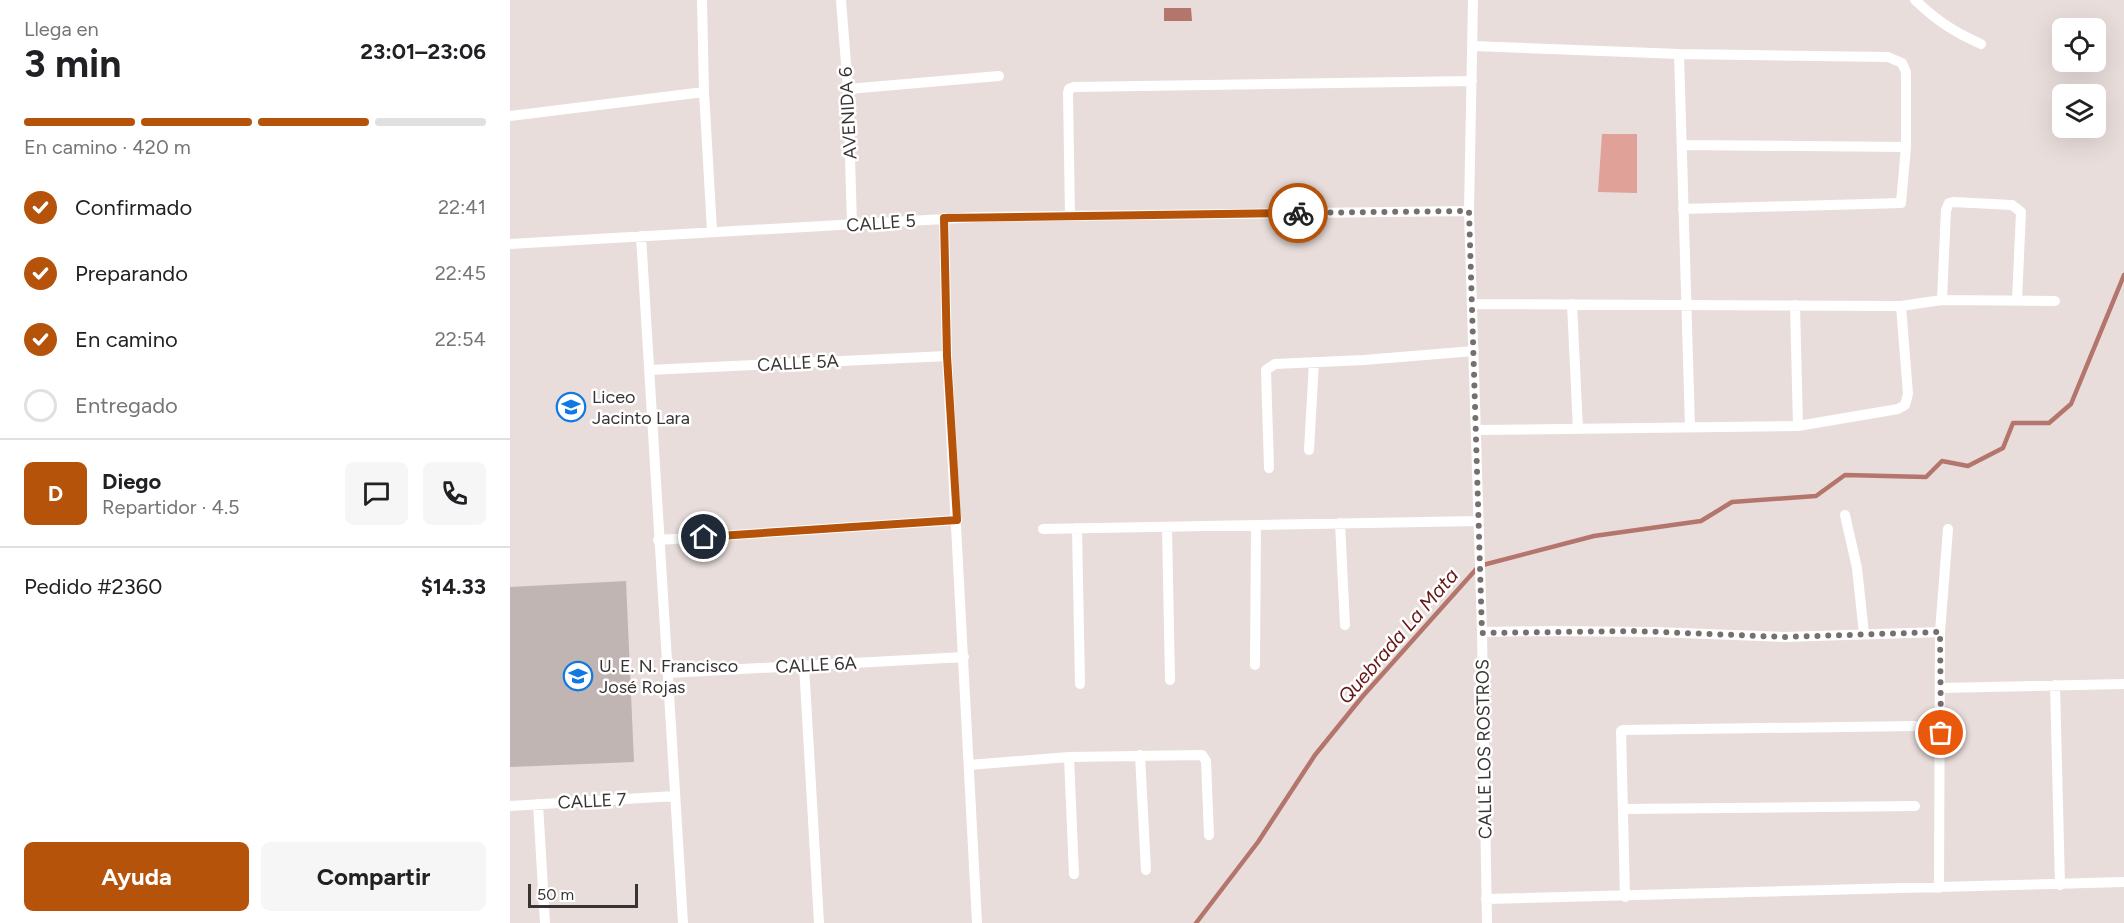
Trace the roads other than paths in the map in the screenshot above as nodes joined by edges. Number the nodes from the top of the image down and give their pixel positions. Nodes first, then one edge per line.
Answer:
1 (702, 0) edge
2 (841, 0) edge
3 (1473, 0) edge
4 (1915, 0) edge
5 (1981, 44) dead end
6 (1473, 46) junction
7 (1679, 54) junction
8 (999, 76) dead end
9 (1472, 81) junction
10 (848, 89) junction
11 (705, 92) junction
12 (510, 116) edge
13 (1682, 145) junction
14 (1906, 147) junction
15 (1683, 209) junction
16 (1469, 211) junction
17 (1070, 216) junction
18 (944, 218) junction
19 (852, 225) junction
20 (712, 231) junction
21 (641, 236) junction
22 (510, 244) edge
23 (1942, 300) junction
24 (2017, 300) junction
25 (2055, 301) dead end
26 (1472, 303) junction
27 (1572, 304) junction
28 (1686, 304) junction
29 (1795, 305) junction
30 (1900, 306) junction
31 (1474, 351) junction
32 (947, 356) junction
33 (1314, 362) junction
34 (649, 370) junction
35 (1798, 426) junction
36 (1690, 427) junction
37 (1578, 429) junction
38 (1476, 430) junction
39 (1309, 450) dead end
40 (1269, 468) dead end
41 (1845, 514) dead end
42 (957, 520) junction
43 (1478, 521) junction
44 (1340, 523) junction
45 (1256, 525) junction
46 (1167, 527) junction
47 (1077, 528) junction
48 (1043, 529) dead end
49 (1948, 529) dead end
50 (658, 540) junction
51 (1346, 625) dead end
52 (1940, 632) junction
53 (1482, 633) junction
54 (1864, 634) junction
55 (964, 657) junction
56 (804, 665) junction
57 (1255, 665) dead end
58 (668, 673) junction
59 (1170, 680) dead end
60 (1080, 684) dead end
61 (2124, 684) edge
62 (2055, 685) junction
63 (1941, 688) junction
64 (1915, 726) dead end
65 (1140, 755) junction
66 (1069, 757) junction
67 (969, 765) junction
68 (675, 796) junction
69 (538, 804) junction
70 (510, 806) edge
71 (1915, 806) dead end
72 (1624, 810) junction
73 (1209, 835) dead end
74 (1146, 870) dead end
75 (1074, 874) dead end
76 (2124, 882) edge
77 (2060, 885) junction
78 (1939, 888) junction
79 (1625, 897) junction
80 (1486, 899) junction
81 (545, 923) edge
82 (683, 923) edge
83 (819, 923) edge
84 (977, 923) edge
85 (1487, 923) edge

1 - 11 street
2 - 10 street, AVENIDA 6
3 - 6 street, CALLE LOS ROSTROS
4 - 5 street
6 - 7 street
6 - 9 street, CALLE LOS ROSTROS
7 - 13 street
7 - 14 street
8 - 10 street
9 - 16 street, CALLE LOS ROSTROS
9 - 17 street
10 - 19 street, AVENIDA 6
11 - 12 street
11 - 20 street
13 - 14 street
13 - 15 street
14 - 15 street
15 - 28 street
16 - 17 street, CALLE 5
16 - 26 street, CALLE LOS ROSTROS
17 - 18 street, CALLE 5
18 - 19 street, CALLE 5
18 - 32 street
19 - 20 street, CALLE 5
20 - 21 street, CALLE 5
21 - 22 street, CALLE 5
21 - 34 street
23 - 24 street
23 - 24 street
23 - 30 street
24 - 25 street
26 - 27 street
26 - 31 street, CALLE LOS ROSTROS
27 - 28 street
27 - 37 street
28 - 29 street
28 - 36 street
29 - 30 street
29 - 35 street
30 - 35 street
31 - 33 street
31 - 38 street, CALLE LOS ROSTROS
32 - 34 street, CALLE 5A
32 - 42 street
33 - 39 street
33 - 40 street
34 - 50 street
35 - 36 street
36 - 37 street
37 - 38 street
38 - 43 street, CALLE LOS ROSTROS
41 - 54 street
42 - 50 street
42 - 55 street
43 - 44 street
43 - 53 street, CALLE LOS ROSTROS
44 - 45 street
44 - 51 street
45 - 46 street
45 - 57 street
46 - 47 street
46 - 59 street
47 - 48 street
47 - 60 street
49 - 52 street
50 - 58 street
52 - 54 street
52 - 63 street
53 - 54 street
53 - 80 street, CALLE LOS ROSTROS
55 - 56 street, CALLE 6A
55 - 67 street
56 - 58 street, CALLE 6A
56 - 83 street
58 - 68 street
61 - 62 street
62 - 63 street
62 - 77 street
63 - 78 street
64 - 72 street
65 - 66 street
65 - 73 street
65 - 74 street
66 - 67 street
66 - 75 street
67 - 84 street
68 - 69 street, CALLE 7
68 - 82 street
69 - 70 street, CALLE 7
69 - 81 street
71 - 72 street
72 - 79 street
76 - 77 street
77 - 78 street
78 - 79 street
79 - 80 street
80 - 85 street, CALLE LOS ROSTROS

